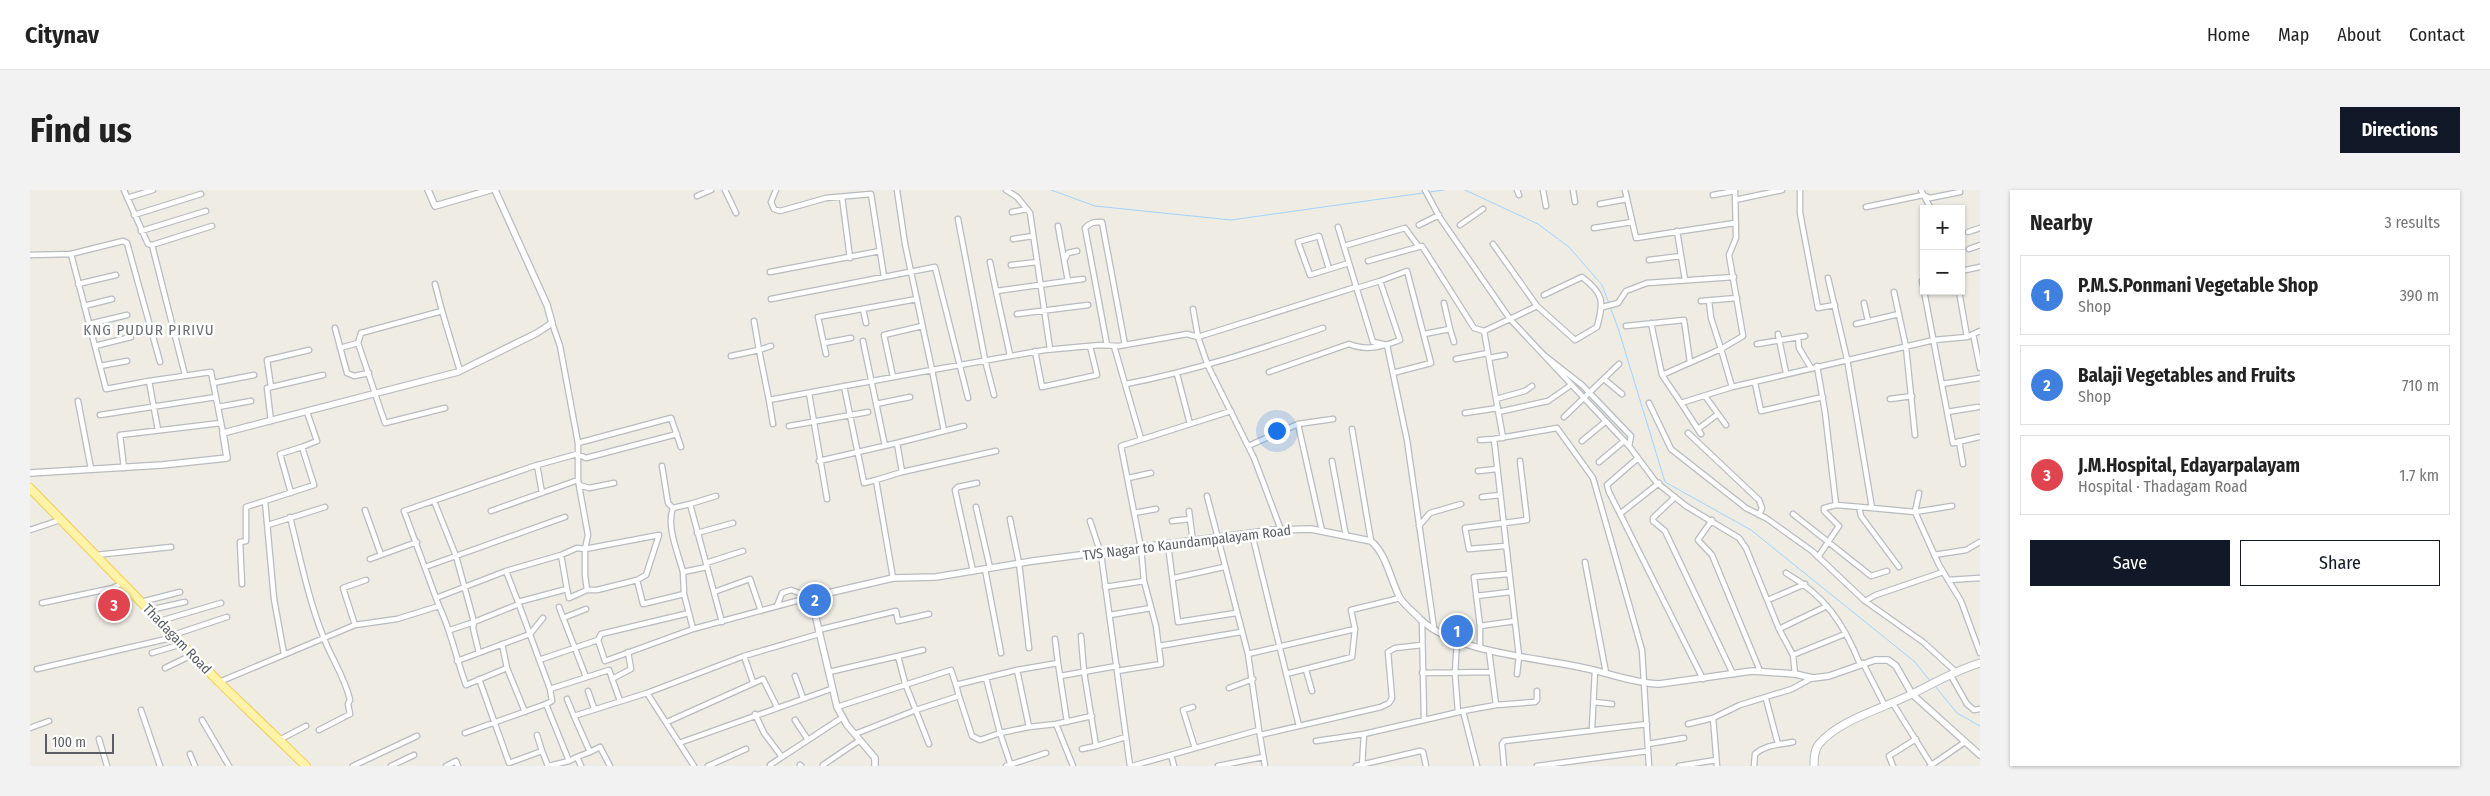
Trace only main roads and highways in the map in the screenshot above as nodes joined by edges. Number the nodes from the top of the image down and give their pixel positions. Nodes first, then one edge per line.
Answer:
1 (30, 488) edge
2 (1980, 662) edge
3 (306, 766) edge
4 (1814, 766) edge

1 - 3 main road, Thadagam Road
2 - 4 main road

